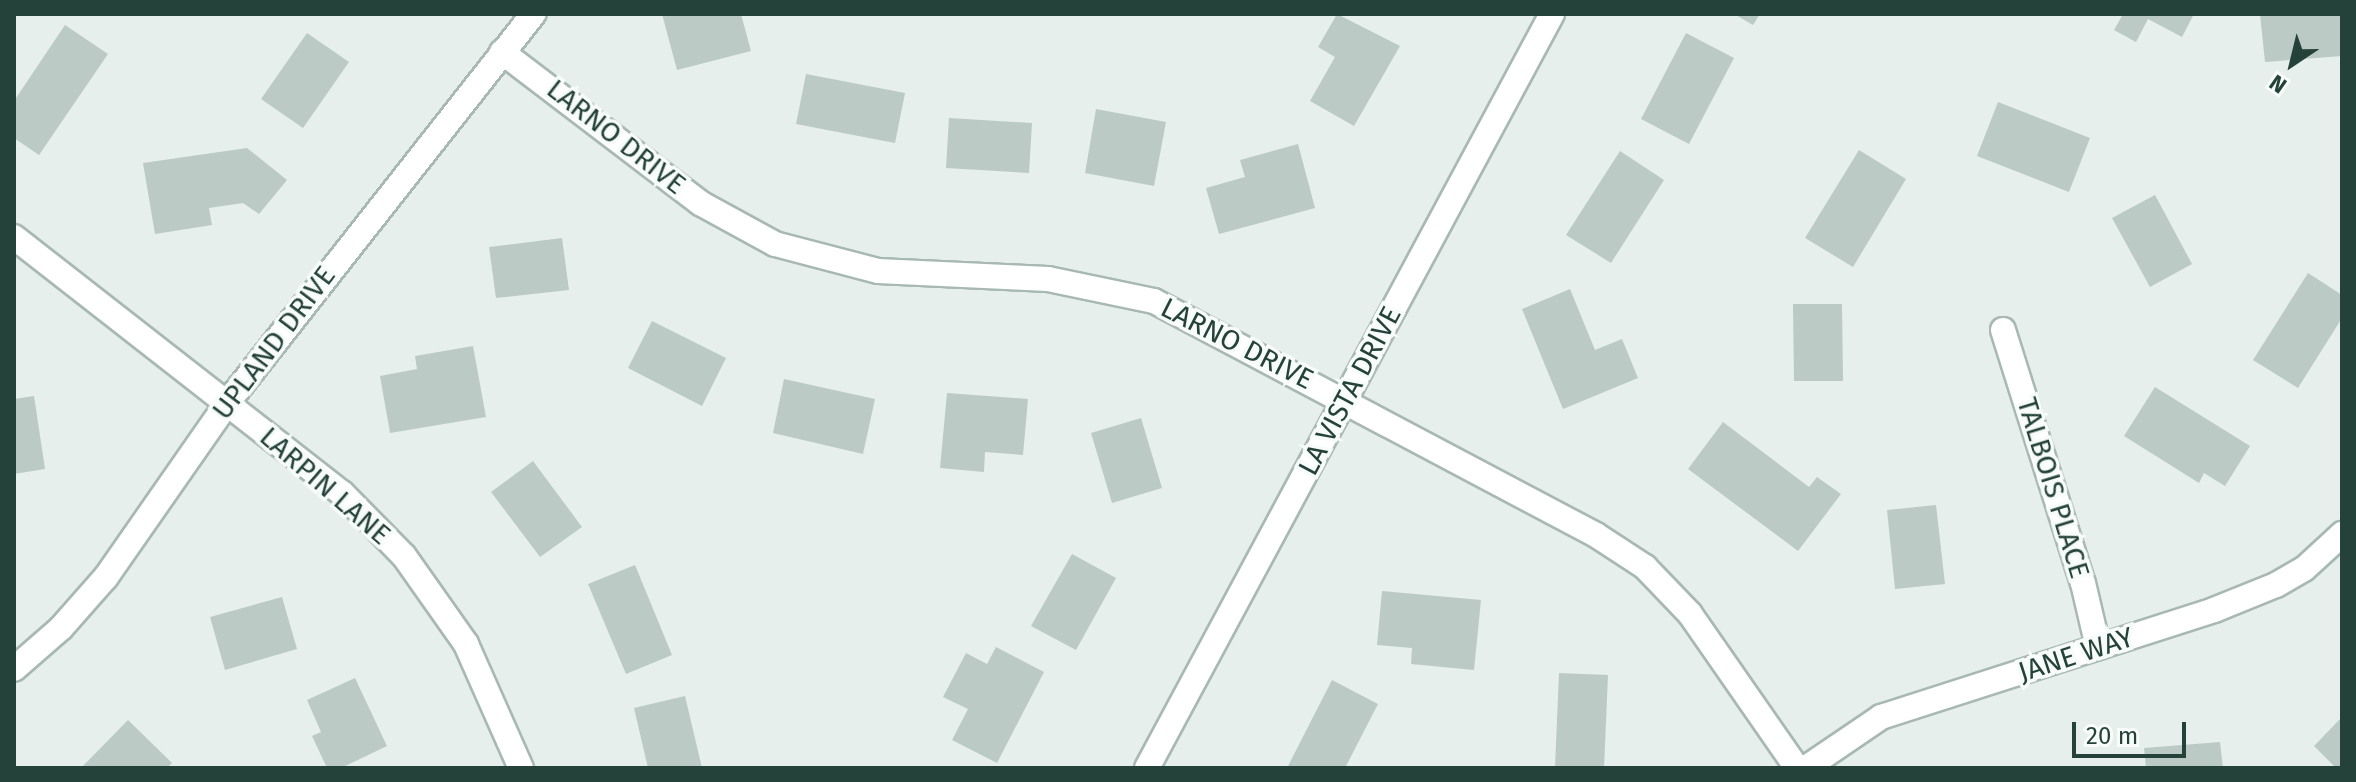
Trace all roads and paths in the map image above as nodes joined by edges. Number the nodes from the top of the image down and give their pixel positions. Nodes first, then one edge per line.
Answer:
1 (533, 14) edge
2 (1552, 14) edge
3 (502, 52) junction
4 (14, 237) edge
5 (2003, 330) dead end
6 (1345, 399) junction
7 (228, 402) junction
8 (2342, 534) edge
9 (2098, 647) junction
10 (14, 669) edge
11 (521, 768) edge
12 (1147, 768) edge
13 (1797, 768) edge
14 (1806, 768) edge

1 - 3 street, UPLAND DRIVE
2 - 6 street, LA VISTA DRIVE
3 - 6 street, LARNO DRIVE
3 - 7 street, UPLAND DRIVE
4 - 7 street, LARPIN LANE
5 - 9 street, TALBOIS PLACE
6 - 12 street, LA VISTA DRIVE
6 - 13 street, LARNO DRIVE
7 - 10 street, UPLAND DRIVE
7 - 11 street, LARPIN LANE
8 - 9 street, JANE WAY
9 - 14 street, JANE WAY

